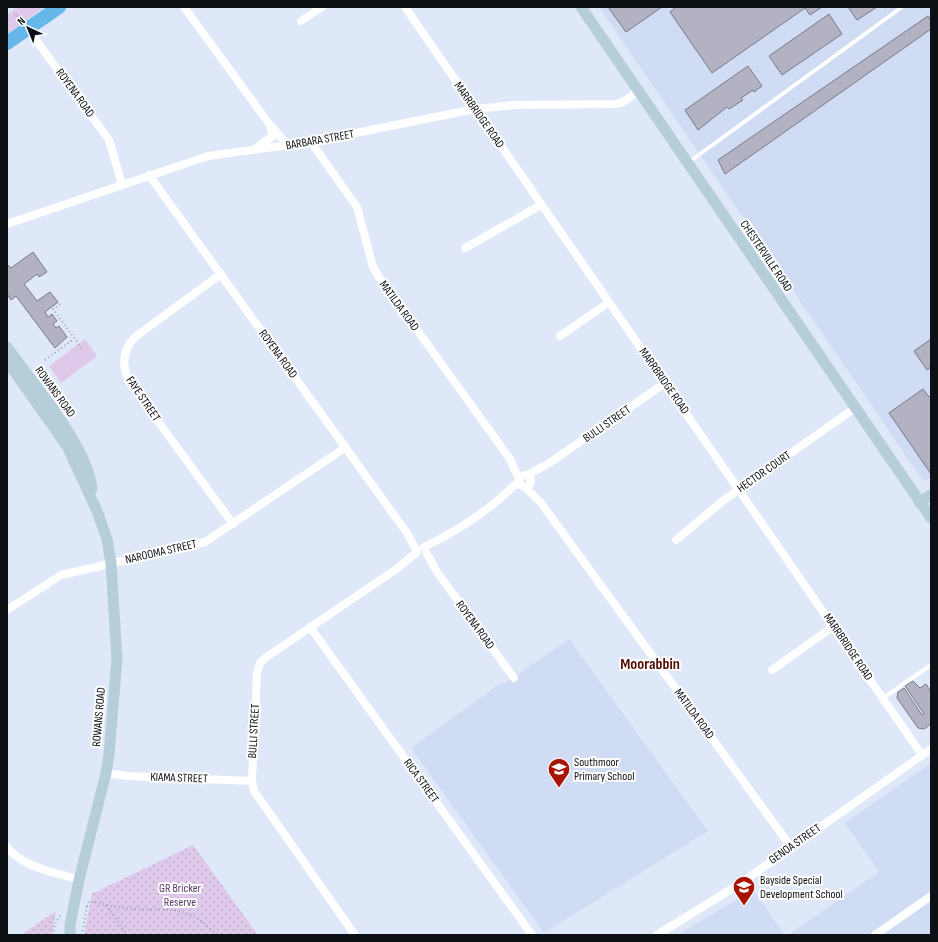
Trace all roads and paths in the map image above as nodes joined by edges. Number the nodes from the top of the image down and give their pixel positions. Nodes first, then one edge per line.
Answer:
1 (59, 7) edge
2 (184, 7) edge
3 (322, 7) edge
4 (405, 7) edge
5 (580, 7) edge
6 (902, 7) edge
7 (301, 21) dead end
8 (28, 29) junction
9 (7, 43) edge
10 (638, 91) junction
11 (475, 109) junction
12 (270, 125) junction
13 (311, 142) junction
14 (289, 146) junction
15 (252, 150) junction
16 (687, 163) junction
17 (149, 175) junction
18 (122, 184) junction
19 (541, 205) junction
20 (7, 224) edge
21 (465, 248) dead end
22 (221, 274) junction
23 (608, 303) junction
24 (60, 304) dead end
25 (57, 316) junction
26 (55, 318) dead end
27 (560, 336) dead end
28 (74, 339) junction
29 (7, 347) edge
30 (82, 350) dead end
31 (45, 360) dead end
32 (7, 361) edge
33 (666, 383) junction
34 (855, 408) junction
35 (346, 447) junction
36 (525, 481) junction
37 (739, 489) junction
38 (931, 495) edge
39 (93, 500) junction
40 (919, 502) junction
41 (931, 518) edge
42 (233, 524) junction
43 (676, 540) dead end
44 (422, 552) junction
45 (111, 563) junction
46 (7, 599) edge
47 (10, 608) edge
48 (834, 626) junction
49 (310, 627) junction
50 (931, 665) edge
51 (772, 670) dead end
52 (514, 678) dead end
53 (883, 698) junction
54 (931, 749) edge
55 (922, 755) junction
56 (106, 774) junction
57 (252, 781) junction
58 (7, 847) edge
59 (791, 847) junction
60 (10, 857) edge
61 (79, 880) junction
62 (931, 896) edge
63 (106, 904) junction
64 (87, 906) dead end
65 (70, 935) edge
66 (127, 935) edge
67 (216, 935) edge
68 (356, 935) edge
69 (532, 935) edge
70 (657, 935) edge
71 (875, 935) edge

1 - 8 highway
2 - 12 street
3 - 7 street
4 - 11 street, MARRBRIDGE ROAD
5 - 10 street, CHESTERVILLE ROAD
6 - 16 lane
8 - 9 highway
8 - 18 street, ROYENA ROAD
10 - 11 street, BARBARA STREET
10 - 16 street, CHESTERVILLE ROAD
11 - 13 street, BARBARA STREET
11 - 19 street, MARRBRIDGE ROAD
12 - 14 street
12 - 15 street
13 - 14 street, BARBARA STREET
13 - 36 street, MATILDA ROAD
14 - 15 street, BARBARA STREET
15 - 17 street, BARBARA STREET
16 - 34 street, CHESTERVILLE ROAD
17 - 18 street, BARBARA STREET
17 - 22 street, ROYENA ROAD
18 - 20 street, BARBARA STREET
19 - 21 street
19 - 23 street, MARRBRIDGE ROAD
22 - 35 street, ROYENA ROAD
22 - 42 street, FAYE STREET
23 - 27 street
23 - 33 street, MARRBRIDGE ROAD
24 - 25 path
25 - 26 path
25 - 28 path
28 - 30 path
28 - 31 path
29 - 39 street, ROWANS ROAD
32 - 39 street, ROWANS ROAD
33 - 36 street, BULLI STREET
33 - 37 street, MARRBRIDGE ROAD
34 - 37 street, HECTOR COURT
34 - 40 street, CHESTERVILLE ROAD
35 - 42 street, NAROOMA STREET
35 - 44 street, ROYENA ROAD
36 - 44 street, BULLI STREET
36 - 59 street, MATILDA ROAD
37 - 43 street, HECTOR COURT
37 - 48 street, MARRBRIDGE ROAD
38 - 40 street
39 - 45 street, ROWANS ROAD
40 - 41 street, CHESTERVILLE ROAD
42 - 45 street, NAROOMA STREET
44 - 49 street, BULLI STREET
44 - 52 street, ROYENA ROAD
45 - 47 street, NAROOMA STREET
45 - 56 street, ROWANS ROAD
46 - 47 street
48 - 51 street
48 - 53 street, MARRBRIDGE ROAD
49 - 57 street, BULLI STREET
49 - 69 street, RICA STREET
50 - 53 lane
53 - 55 street, MARRBRIDGE ROAD
54 - 55 street, GENOA STREET
55 - 59 street, GENOA STREET
56 - 57 street, KIAMA STREET
56 - 61 street, ROWANS ROAD
57 - 68 street, BULLI STREET
58 - 60 street
59 - 70 street, GENOA STREET
60 - 61 street
61 - 65 street, ROWANS ROAD
62 - 71 street
63 - 64 path
63 - 66 path
63 - 67 path

